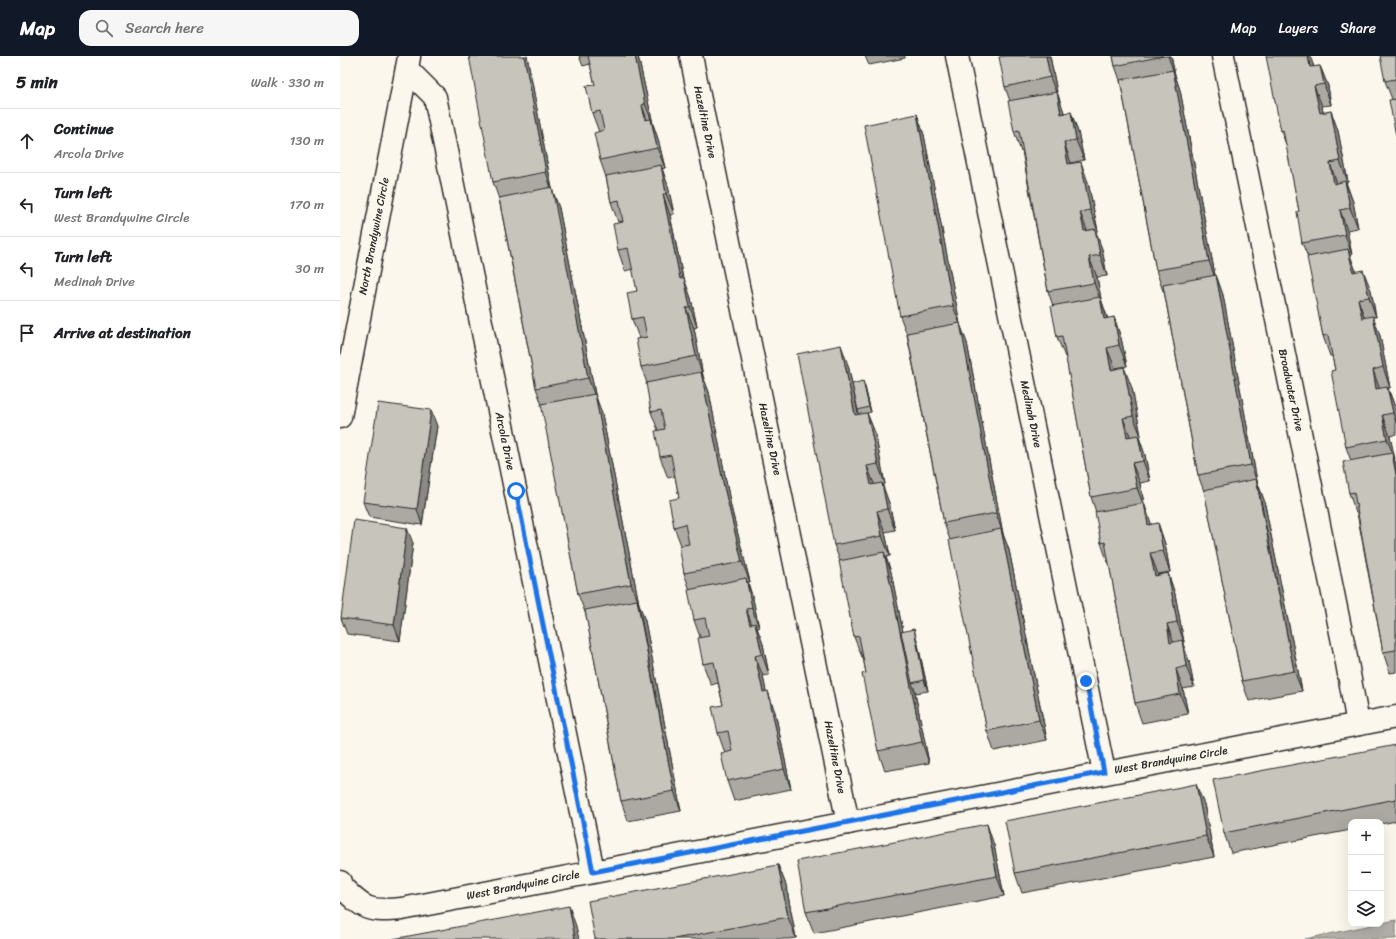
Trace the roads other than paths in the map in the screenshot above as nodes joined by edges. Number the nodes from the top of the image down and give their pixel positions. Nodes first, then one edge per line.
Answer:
1 (691, 56) edge
2 (957, 56) edge
3 (1223, 56) edge
4 (408, 62) edge
5 (340, 417) edge
6 (1396, 717) edge
7 (1358, 724) junction
8 (1104, 772) junction
9 (848, 822) junction
10 (593, 872) junction
11 (340, 882) edge

1 - 9 street, Hazeltine Drive
2 - 8 street, Medinah Drive
3 - 7 street, Broadwater Drive
4 - 5 street, North Brandywine Circle
4 - 10 street, Arcola Drive
6 - 7 street, West Brandywine Circle
7 - 8 street, West Brandywine Circle
8 - 9 street, West Brandywine Circle
9 - 10 street, West Brandywine Circle
10 - 11 street, West Brandywine Circle

